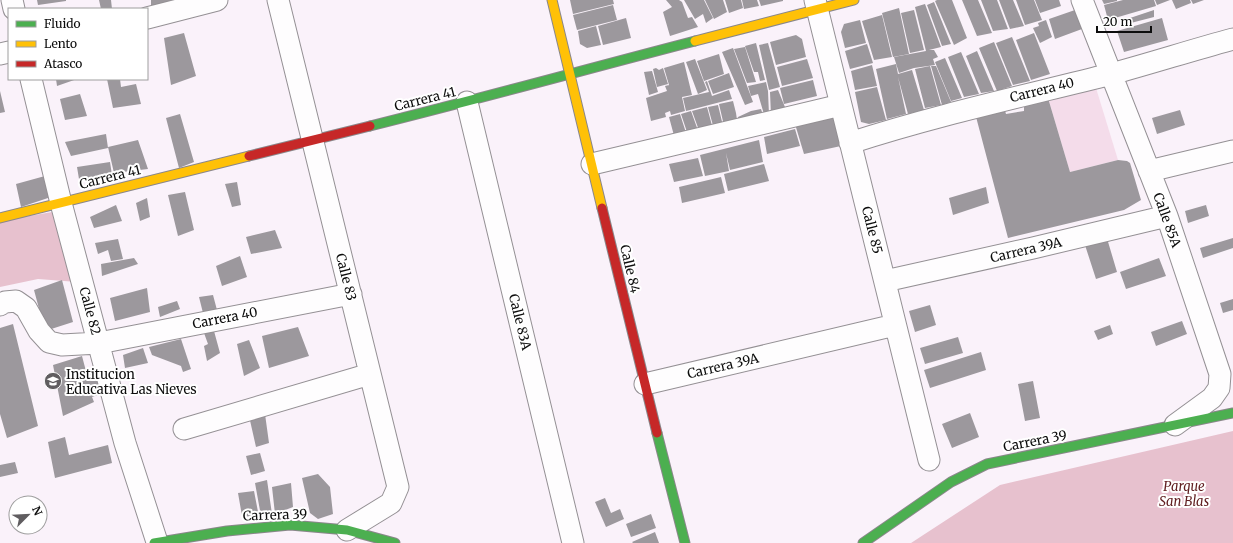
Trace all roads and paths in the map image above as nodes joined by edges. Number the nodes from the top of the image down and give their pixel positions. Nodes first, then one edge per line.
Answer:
1 (217, 0) edge
2 (278, 0) edge
3 (552, 0) edge
4 (854, 0) edge
5 (1082, 0) edge
6 (816, 4) edge
7 (148, 18) edge
8 (1233, 39) edge
9 (570, 73) junction
10 (1111, 74) junction
11 (31, 80) edge
12 (467, 102) junction
13 (841, 105) junction
14 (312, 140) junction
15 (850, 143) junction
16 (1233, 151) edge
17 (592, 164) junction
18 (1149, 171) junction
19 (61, 203) junction
20 (1167, 216) junction
21 (0, 218) edge
22 (885, 282) junction
23 (351, 294) junction
24 (0, 305) edge
25 (895, 324) junction
26 (99, 343) junction
27 (370, 374) junction
28 (645, 384) junction
29 (1233, 413) edge
30 (1174, 426) junction
31 (184, 429) dead end
32 (929, 460) dead end
33 (347, 530) junction
34 (164, 542) edge
35 (395, 543) edge
36 (573, 543) edge
37 (685, 543) edge
38 (863, 543) edge

1 - 7 street
2 - 14 street, Calle 83
3 - 9 street, Calle 84
4 - 6 street, Carrera 41
5 - 10 street, Calle 85A
6 - 9 street, Carrera 41
6 - 13 street, Calle 85
8 - 10 street, Carrera 40
9 - 12 street, Carrera 41
9 - 17 street, Calle 84
10 - 15 street, Carrera 40
10 - 18 street, Calle 85A
11 - 19 street, Calle 82
12 - 14 street, Carrera 41
12 - 36 street, Calle 83A
13 - 15 street, Calle 85
13 - 17 street
14 - 19 street, Carrera 41
14 - 23 street, Calle 83
15 - 22 street, Calle 85
16 - 18 street
17 - 28 street, Calle 84
18 - 20 street, Calle 85A
19 - 21 street, Carrera 41
19 - 26 street, Calle 82
20 - 22 street, Carrera 39A
20 - 30 street, Calle 85A
22 - 25 street, Calle 85
23 - 26 street, Carrera 40
23 - 27 street, Calle 83
24 - 26 street, Carrera 40
25 - 28 street, Carrera 39A
25 - 32 street, Calle 85
26 - 34 street, Calle 82
27 - 31 street
27 - 33 street, Calle 83
28 - 37 street, Calle 84
29 - 30 street, Carrera 39
30 - 38 street, Carrera 39
33 - 34 street, Carrera 39
33 - 35 street, Carrera 39

